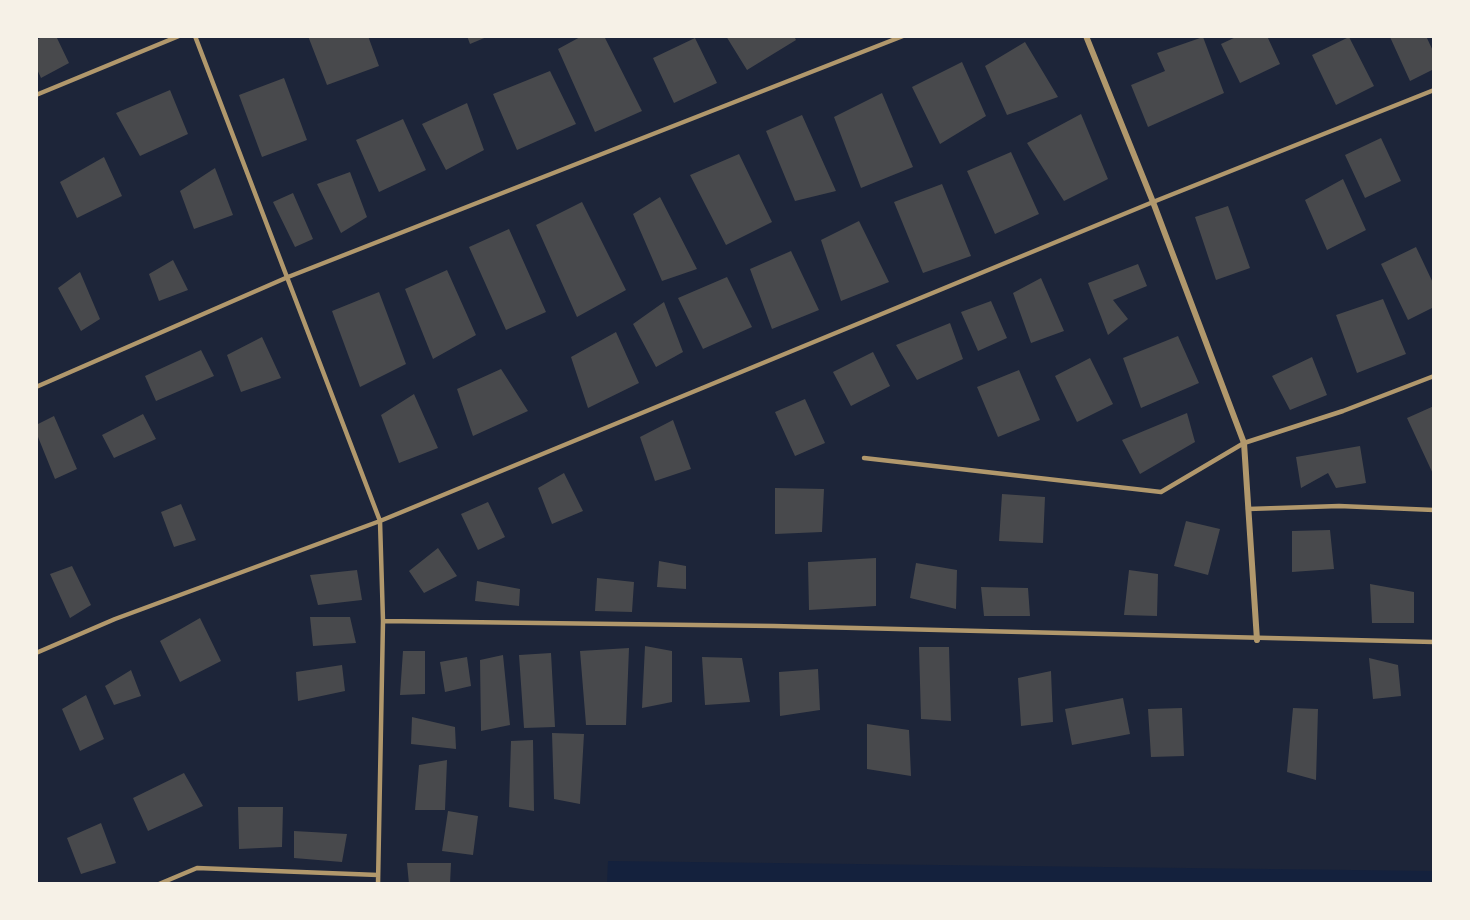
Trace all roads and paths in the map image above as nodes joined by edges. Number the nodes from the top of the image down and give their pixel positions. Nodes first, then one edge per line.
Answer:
1 (179, 36) edge
2 (195, 36) edge
3 (903, 36) edge
4 (1086, 36) edge
5 (1434, 90) edge
6 (36, 95) edge
7 (1153, 202) junction
8 (288, 278) junction
9 (1434, 376) edge
10 (36, 387) edge
11 (1244, 442) junction
12 (864, 458) dead end
13 (1248, 509) junction
14 (1434, 510) edge
15 (380, 521) junction
16 (383, 621) junction
17 (1257, 640) junction
18 (1434, 642) edge
19 (36, 653) edge
20 (378, 875) junction
21 (159, 884) edge
22 (378, 884) edge

1 - 6 lane
2 - 8 lane
3 - 8 lane
4 - 7 street
5 - 7 lane
7 - 11 street
7 - 15 lane
8 - 10 lane
8 - 15 lane
9 - 11 lane
11 - 12 lane
11 - 13 street
13 - 14 lane
13 - 17 street
15 - 16 lane
15 - 19 lane
16 - 17 lane
16 - 20 lane
17 - 18 lane
20 - 21 lane
20 - 22 lane

